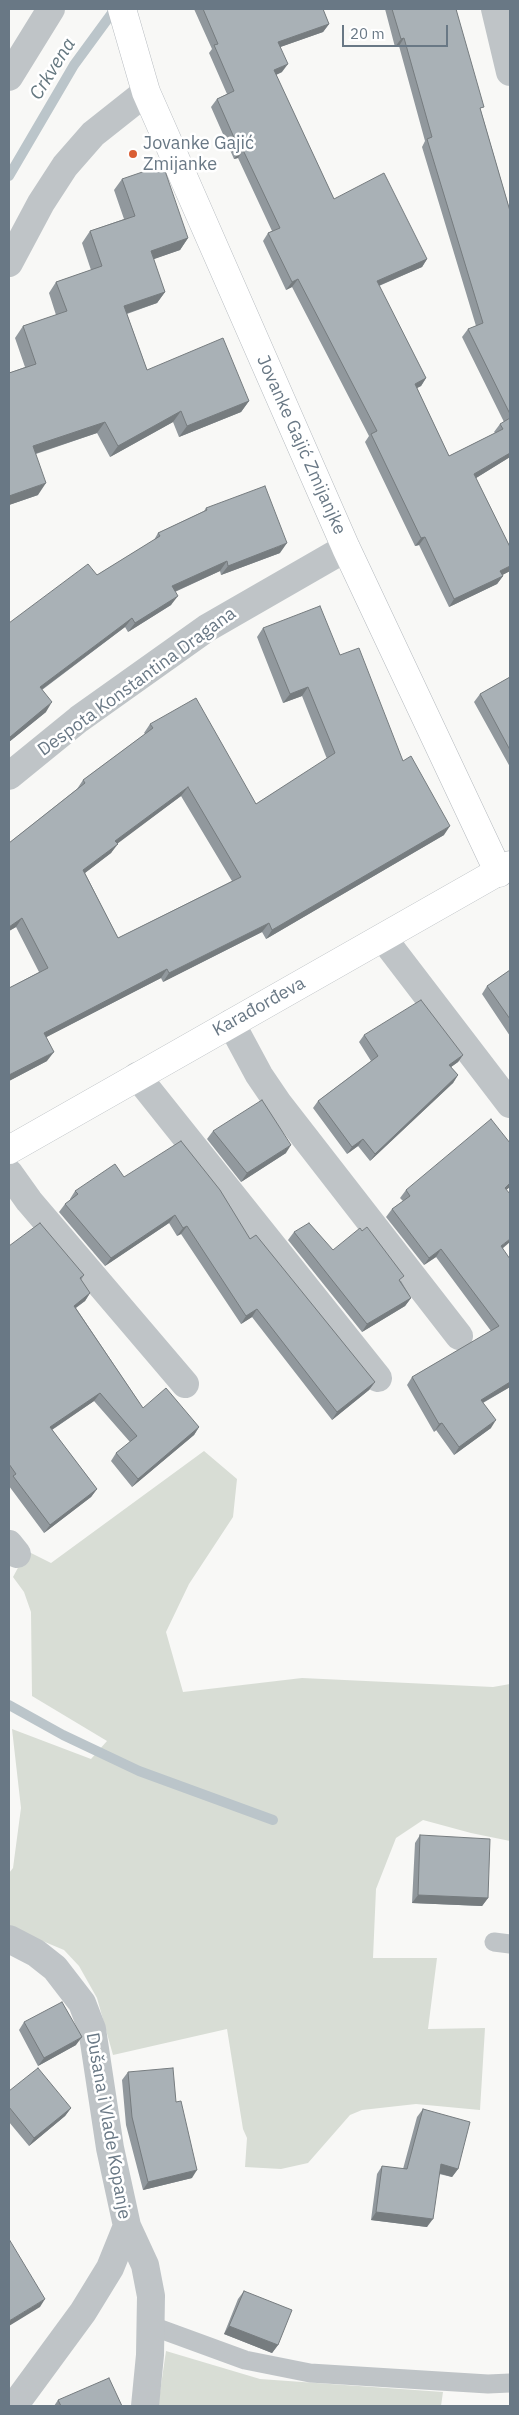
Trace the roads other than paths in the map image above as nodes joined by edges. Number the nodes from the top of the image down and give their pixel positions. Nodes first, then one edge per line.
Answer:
1 (51, 9) edge
2 (495, 9) edge
3 (124, 18) edge
4 (510, 72) edge
5 (9, 77) edge
6 (146, 92) junction
7 (9, 263) edge
8 (346, 548) junction
9 (9, 776) edge
10 (504, 869) edge
11 (383, 938) junction
12 (231, 1023) junction
13 (137, 1076) junction
14 (510, 1104) edge
15 (9, 1150) edge
16 (9, 1173) edge
17 (459, 1336) dead end
18 (378, 1378) dead end
19 (185, 1384) dead end
20 (9, 1939) edge
21 (127, 2226) junction
22 (152, 2326) junction
23 (510, 2383) edge
24 (14, 2406) edge
25 (145, 2406) edge

1 - 5 street
2 - 4 street
3 - 6 street, Jovanke Gajić Zmijanjke
6 - 7 street
6 - 8 street, Jovanke Gajić Zmijanjke
8 - 9 street, Despota Konstantina Dragana
8 - 10 street, Jovanke Gajić Zmijanjke
10 - 11 street, Karađorđeva
11 - 12 street, Karađorđeva
11 - 14 street
12 - 13 street, Karađorđeva
12 - 17 street
13 - 15 street, Karađorđeva
13 - 18 street
16 - 19 street
20 - 21 street, Dušana i Vlade Kopanje
21 - 22 street
21 - 24 street, Dušana i Vlade Kopanje
22 - 23 lane
22 - 25 street

